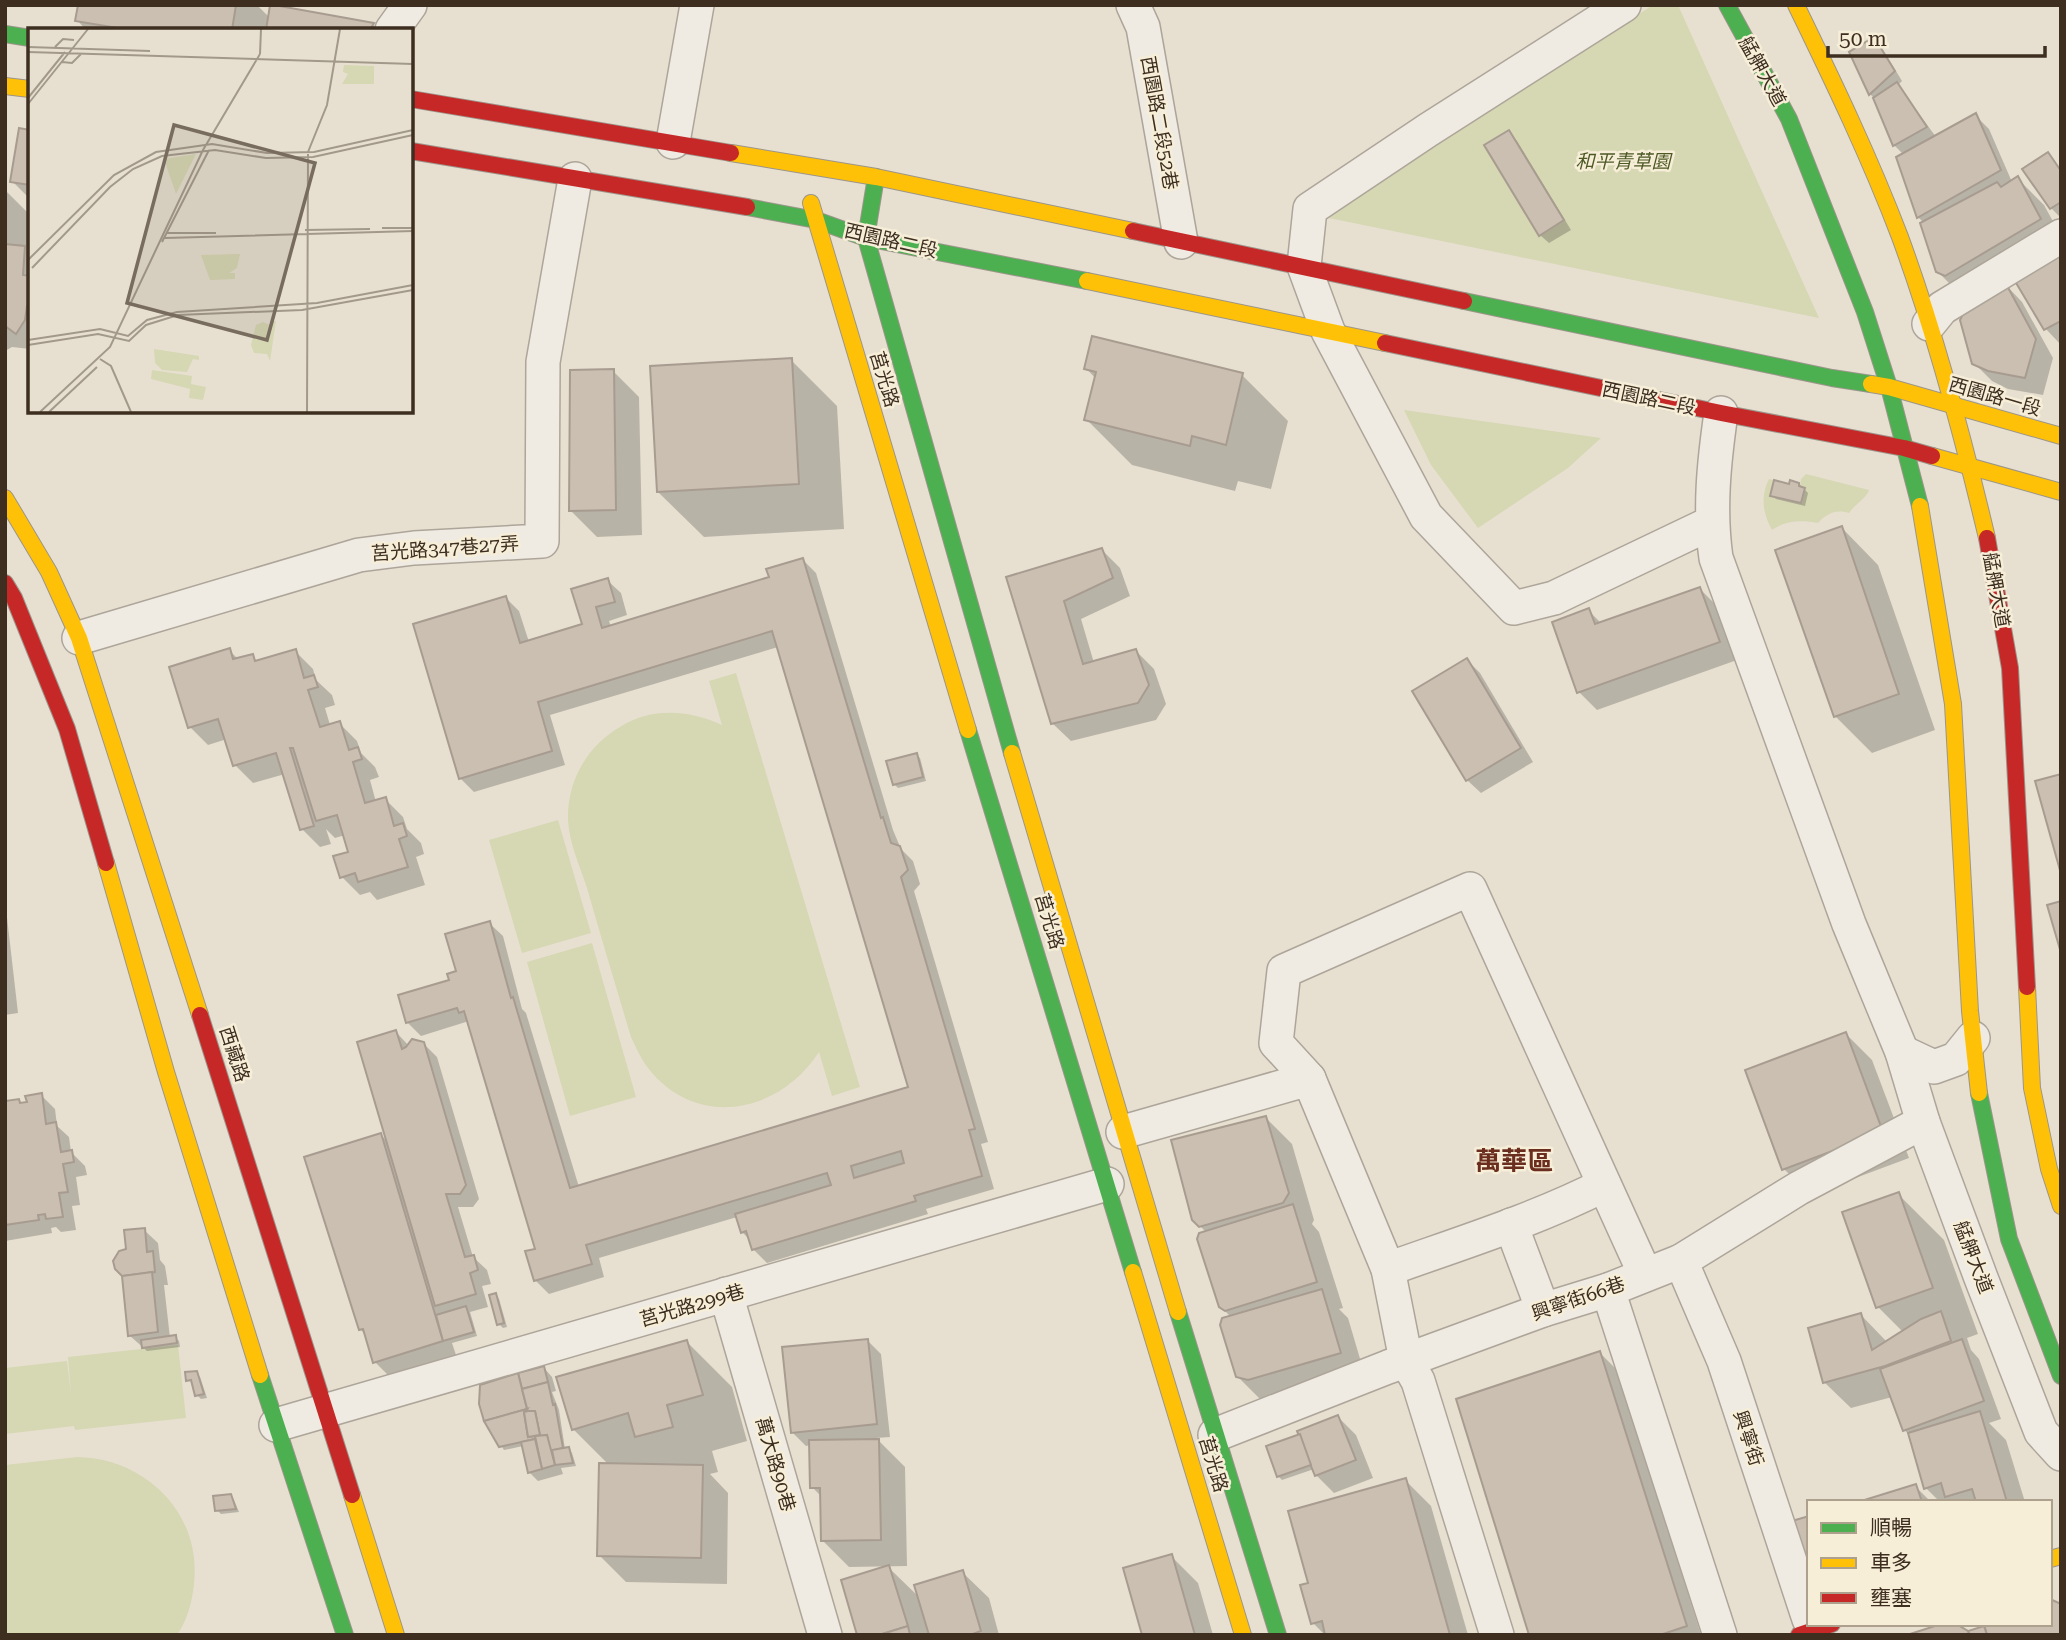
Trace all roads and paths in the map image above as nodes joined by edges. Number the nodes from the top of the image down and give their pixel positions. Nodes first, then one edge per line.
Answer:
1 (410, 5) edge
2 (697, 5) edge
3 (1133, 5) edge
4 (1624, 5) edge
5 (1727, 5) edge
6 (1796, 5) edge
7 (394, 28) edge
8 (5, 34) edge
9 (28, 38) edge
10 (5, 86) edge
11 (28, 89) edge
12 (413, 99) edge
13 (673, 142) junction
14 (413, 151) edge
15 (804, 165) junction
16 (876, 177) junction
17 (575, 179) junction
18 (816, 220) junction
19 (2061, 236) edge
20 (866, 238) junction
21 (1181, 242) junction
22 (1304, 267) junction
23 (1930, 324) junction
24 (1328, 331) junction
25 (1889, 387) junction
26 (1951, 406) junction
27 (1721, 413) junction
28 (2061, 436) edge
29 (1904, 448) junction
30 (1969, 466) junction
31 (2061, 492) edge
32 (5, 498) edge
33 (1712, 523) junction
34 (5, 583) edge
35 (79, 638) junction
36 (1973, 1038) junction
37 (1902, 1052) junction
38 (1309, 1079) junction
39 (1923, 1122) junction
40 (1123, 1132) junction
41 (1107, 1184) junction
42 (1604, 1185) junction
43 (2061, 1206) edge
44 (1511, 1225) junction
45 (1681, 1261) junction
46 (1388, 1269) junction
47 (1645, 1274) junction
48 (1608, 1290) junction
49 (726, 1294) junction
50 (1543, 1310) junction
51 (1406, 1360) junction
52 (2061, 1376) edge
53 (325, 1411) junction
54 (276, 1425) junction
55 (1215, 1435) junction
56 (2061, 1454) edge
57 (1807, 1610) edge
58 (345, 1635) edge
59 (396, 1635) edge
60 (825, 1635) edge
61 (1244, 1635) edge
62 (1278, 1635) edge
63 (1497, 1635) edge
64 (1720, 1635) edge

1 - 7 street
2 - 13 street
3 - 21 street, 西園路二段52巷
4 - 22 street
5 - 25 main road, 艋舺大道
6 - 23 main road, 艋舺大道
8 - 9 main road
10 - 11 main road
12 - 13 main road
13 - 15 main road
14 - 17 main road, 西園路二段
15 - 16 main road
15 - 18 main road, 莒光路
16 - 20 main road
16 - 21 main road
17 - 18 main road, 西園路二段
17 - 35 street, 莒光路347巷27弄
18 - 20 main road, 西園路二段
18 - 41 main road, 莒光路
19 - 23 street
20 - 24 main road, 西園路二段
20 - 40 main road, 莒光路
21 - 22 main road
22 - 24 street
22 - 25 main road
23 - 26 main road, 艋舺大道
24 - 27 main road, 西園路二段
24 - 33 street
25 - 26 main road, 西園路一段
25 - 29 main road, 艋舺大道
26 - 28 main road, 西園路一段
26 - 30 main road, 艋舺大道
27 - 29 main road, 西園路二段
27 - 33 street, 艋舺大道
29 - 30 main road, 西園路二段
29 - 36 main road, 艋舺大道
30 - 31 main road
30 - 43 main road, 艋舺大道
32 - 35 main road, 西藏路
33 - 37 street, 艋舺大道
34 - 54 main road
35 - 53 main road, 西藏路
36 - 37 street
36 - 52 main road, 艋舺大道
37 - 39 street, 艋舺大道
38 - 40 street
38 - 42 street
38 - 46 street
39 - 45 street, 興寧街66巷
39 - 56 street, 艋舺大道
40 - 55 main road, 莒光路
41 - 49 street, 莒光路299巷
41 - 61 main road, 莒光路
42 - 44 street
42 - 47 street
44 - 46 street
44 - 50 street
45 - 47 street, 興寧街66巷
45 - 57 street, 興寧街
46 - 51 street
47 - 48 street, 興寧街66巷
48 - 50 street, 興寧街66巷
48 - 64 street
49 - 53 street, 莒光路299巷
49 - 60 street, 萬大路90巷
50 - 51 street, 興寧街66巷
51 - 55 street, 興寧街66巷
51 - 63 street
53 - 54 street, 莒光路299巷
53 - 59 main road, 西藏路
54 - 58 main road
55 - 62 main road, 莒光路

